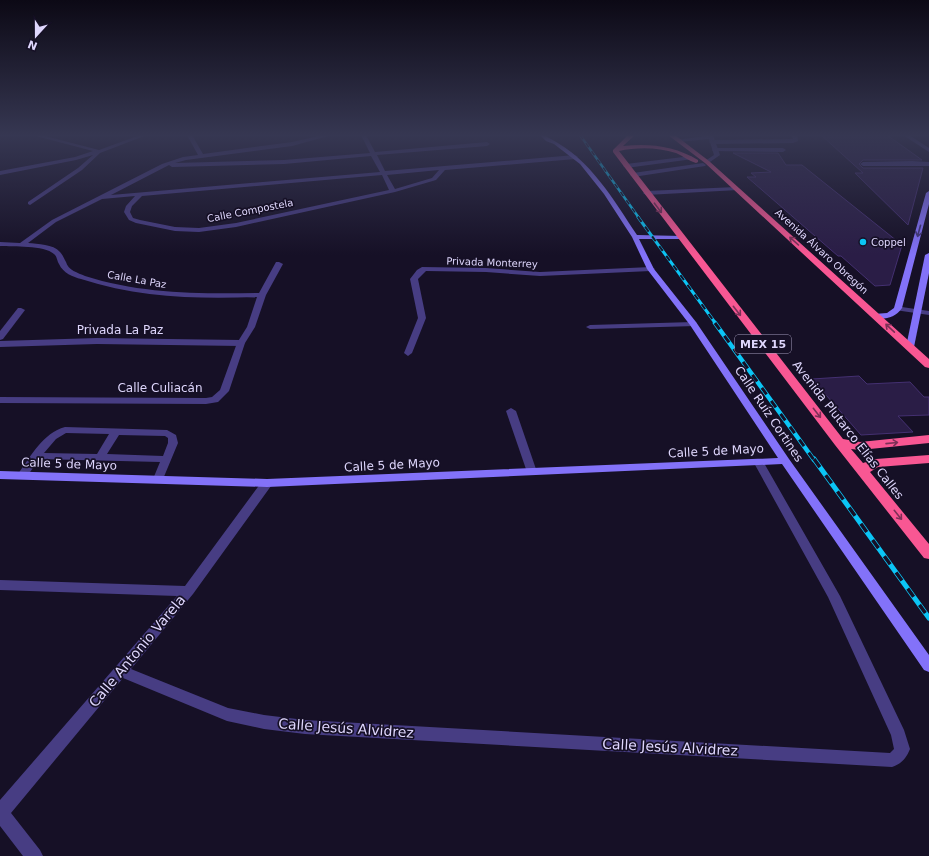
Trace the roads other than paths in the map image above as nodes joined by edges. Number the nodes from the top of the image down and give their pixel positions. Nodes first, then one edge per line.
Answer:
1 (71, 175) edge
2 (145, 175) edge
3 (351, 175) edge
4 (385, 175) edge
5 (437, 175) edge
6 (592, 175) edge
7 (633, 175) edge
8 (721, 175) edge
9 (736, 189) junction
10 (393, 191) junction
11 (646, 193) junction
12 (929, 193) edge
13 (140, 194) junction
14 (103, 197) junction
15 (30, 203) dead end
16 (927, 206) edge
17 (635, 237) junction
18 (680, 237) junction
19 (0, 244) edge
20 (22, 245) junction
21 (929, 255) edge
22 (279, 264) dead end
23 (652, 269) junction
24 (928, 270) edge
25 (262, 295) junction
26 (898, 308) junction
27 (21, 310) dead end
28 (918, 312) junction
29 (929, 313) edge
30 (877, 316) junction
31 (693, 324) junction
32 (590, 327) dead end
33 (0, 337) edge
34 (241, 343) junction
35 (0, 344) edge
36 (910, 347) junction
37 (408, 353) dead end
38 (929, 365) edge
39 (0, 400) edge
40 (511, 412) dead end
41 (116, 431) junction
42 (929, 439) edge
43 (839, 442) junction
44 (37, 456) junction
45 (100, 458) junction
46 (167, 459) junction
47 (929, 459) edge
48 (785, 461) junction
49 (759, 463) junction
50 (532, 472) junction
51 (863, 472) junction
52 (0, 475) edge
53 (22, 476) junction
54 (158, 480) junction
55 (268, 484) junction
56 (929, 554) edge
57 (0, 585) edge
58 (188, 591) junction
59 (929, 666) edge
60 (120, 671) junction
61 (0, 813) edge
62 (34, 856) edge

1 - 15 street
2 - 14 street
3 - 13 street
4 - 10 street
5 - 10 street, Calle Compostela
6 - 17 street, Calle Ruíz Cortines
7 - 11 highway, Avenida Plutarco Elías Calles / MEX 15
8 - 9 highway, Avenida Álvaro Obregón
9 - 11 street
30 -> 9 highway, Avenida Álvaro Obregón
10 - 13 street, Calle Compostela
11 -> 18 highway, Avenida Plutarco Elías Calles / MEX 15
12 - 16 street
13 - 14 street
14 - 20 street
16 -> 26 street
17 - 18 street
17 - 23 street, Calle Ruíz Cortines
18 -> 43 highway, Avenida Plutarco Elías Calles / MEX 15
19 - 20 street
20 - 25 street, Calle La Paz
21 - 24 street
22 - 25 street, Calle Culiacán
23 - 31 street, Calle Ruíz Cortines
23 - 37 street, Privada Monterrey
24 - 28 street
25 - 34 street, Calle Culiacán
26 - 28 street
26 - 30 street
27 - 33 street
28 - 29 street
28 - 36 street
36 -> 30 highway, Avenida Álvaro Obregón
31 - 32 street
31 - 48 street, Calle Ruíz Cortines
34 - 35 street, Privada La Paz
34 - 39 street, Calle Culiacán
36 - 38 highway, Avenida Álvaro Obregón
40 - 50 street
41 - 44 street
41 - 45 street
41 - 46 street
43 -> 42 highway
43 - 51 highway, Avenida Plutarco Elías Calles / MEX 15
44 - 45 street
44 - 53 street
45 - 46 street
46 - 54 street
47 - 51 highway
48 - 49 street, Calle 5 de Mayo
48 - 59 street, Calle Ruíz Cortines
49 - 50 street, Calle 5 de Mayo
49 - 60 street, Calle Jesús Alvidrez
50 - 55 street, Calle 5 de Mayo
51 -> 56 highway, Avenida Plutarco Elías Calles / MEX 15
52 - 53 street, Calle 5 de Mayo
53 - 54 street, Calle 5 de Mayo
54 - 55 street, Calle 5 de Mayo
55 - 58 street, Calle Antonio Varela
57 - 58 street
58 - 60 street, Calle Antonio Varela
60 - 61 street, Calle Antonio Varela
61 - 62 street

